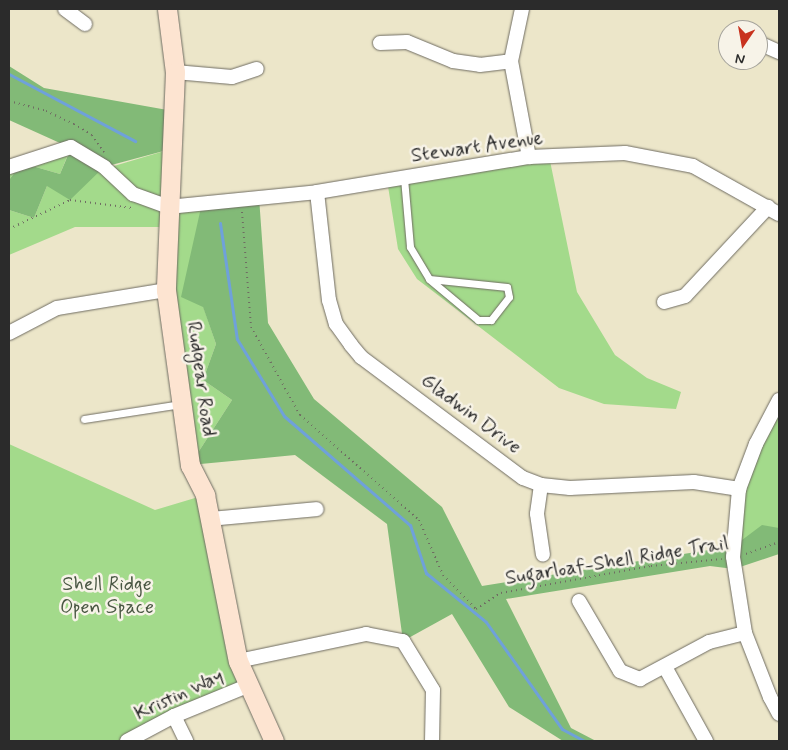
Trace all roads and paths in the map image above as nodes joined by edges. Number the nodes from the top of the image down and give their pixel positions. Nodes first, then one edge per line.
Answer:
1 (64, 9) edge
2 (167, 9) edge
3 (522, 9) edge
4 (85, 24) dead end
5 (380, 43) dead end
6 (510, 61) junction
7 (257, 69) dead end
8 (175, 72) junction
9 (9, 101) edge
10 (529, 157) junction
11 (9, 167) edge
12 (104, 167) junction
13 (404, 178) junction
14 (317, 192) junction
15 (241, 199) junction
16 (168, 207) junction
17 (142, 210) dead end
18 (774, 210) edge
19 (9, 229) edge
20 (429, 279) junction
21 (166, 290) junction
22 (664, 302) dead end
23 (9, 333) edge
24 (779, 400) edge
25 (182, 404) junction
26 (84, 419) dead end
27 (541, 485) junction
28 (739, 489) junction
29 (317, 509) dead end
30 (210, 519) junction
31 (779, 542) edge
32 (543, 555) dead end
33 (733, 557) junction
34 (579, 600) dead end
35 (745, 633) junction
36 (238, 661) junction
37 (665, 667) junction
38 (247, 686) junction
39 (779, 714) edge
40 (174, 716) junction
41 (127, 741) edge
42 (186, 741) edge
43 (274, 741) edge
44 (429, 741) edge
45 (706, 741) edge

1 - 4 street
2 - 8 street, Rudgear Road
3 - 6 street
5 - 6 street
6 - 10 street
7 - 8 street
8 - 16 street, Rudgear Road
9 - 12 path
10 - 13 street, Stewart Avenue
10 - 18 street, Stewart Avenue
11 - 12 street
12 - 16 street
13 - 14 street, Stewart Avenue
13 - 20 lane
14 - 15 street, Stewart Avenue
14 - 27 street, Gladwin Drive
15 - 16 street, Stewart Avenue
15 - 33 path, Sugarloaf-Shell Ridge Trail
16 - 21 street, Rudgear Road
17 - 19 path
18 - 22 street
20 - 20 lane
21 - 23 street
21 - 25 street, Rudgear Road
24 - 28 street
25 - 26 lane
25 - 30 street, Rudgear Road
27 - 28 street, Gladwin Drive
27 - 32 street
28 - 33 street
29 - 30 street
30 - 36 street, Rudgear Road
31 - 33 path, Sugarloaf-Shell Ridge Trail
33 - 35 street
34 - 37 street
35 - 37 street
35 - 39 street
36 - 38 street, Rudgear Road
36 - 44 street
37 - 45 street
38 - 40 street, Kristin Way
38 - 43 street, Rudgear Road
40 - 41 street, Kristin Way
40 - 42 street

